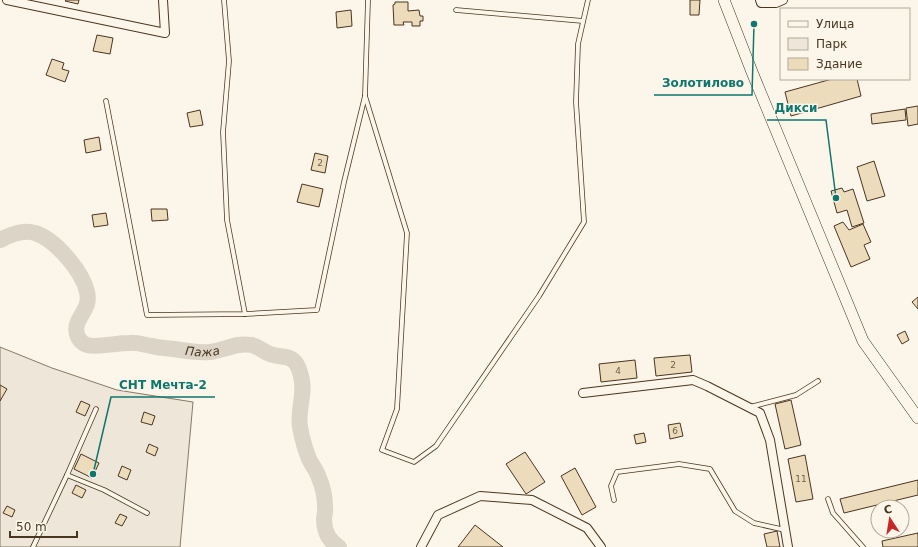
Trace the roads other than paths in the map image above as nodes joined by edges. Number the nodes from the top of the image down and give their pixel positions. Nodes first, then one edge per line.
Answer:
1 (7, 0) edge
2 (163, 0) edge
3 (224, 0) edge
4 (368, 0) edge
5 (588, 0) edge
6 (724, 0) edge
7 (760, 0) edge
8 (783, 0) edge
9 (456, 10) dead end
10 (583, 21) junction
11 (365, 96) junction
12 (106, 101) dead end
13 (246, 314) junction
14 (818, 382) dead end
15 (583, 394) dead end
16 (750, 408) junction
17 (96, 409) dead end
18 (918, 418) edge
19 (68, 475) junction
20 (828, 499) dead end
21 (614, 500) dead end
22 (147, 513) dead end
23 (786, 530) junction
24 (33, 547) edge
25 (421, 547) edge
26 (601, 547) edge
27 (788, 547) edge
28 (862, 547) edge

1 - 2 street
3 - 13 lane
4 - 11 lane
5 - 10 lane
6 - 18 main road
7 - 8 street
9 - 10 lane
10 - 11 lane
11 - 13 lane
12 - 13 lane
14 - 16 lane
15 - 16 street
16 - 23 street
17 - 19 lane
19 - 22 lane
19 - 24 lane
20 - 28 lane
21 - 23 lane
23 - 27 street
25 - 26 street

